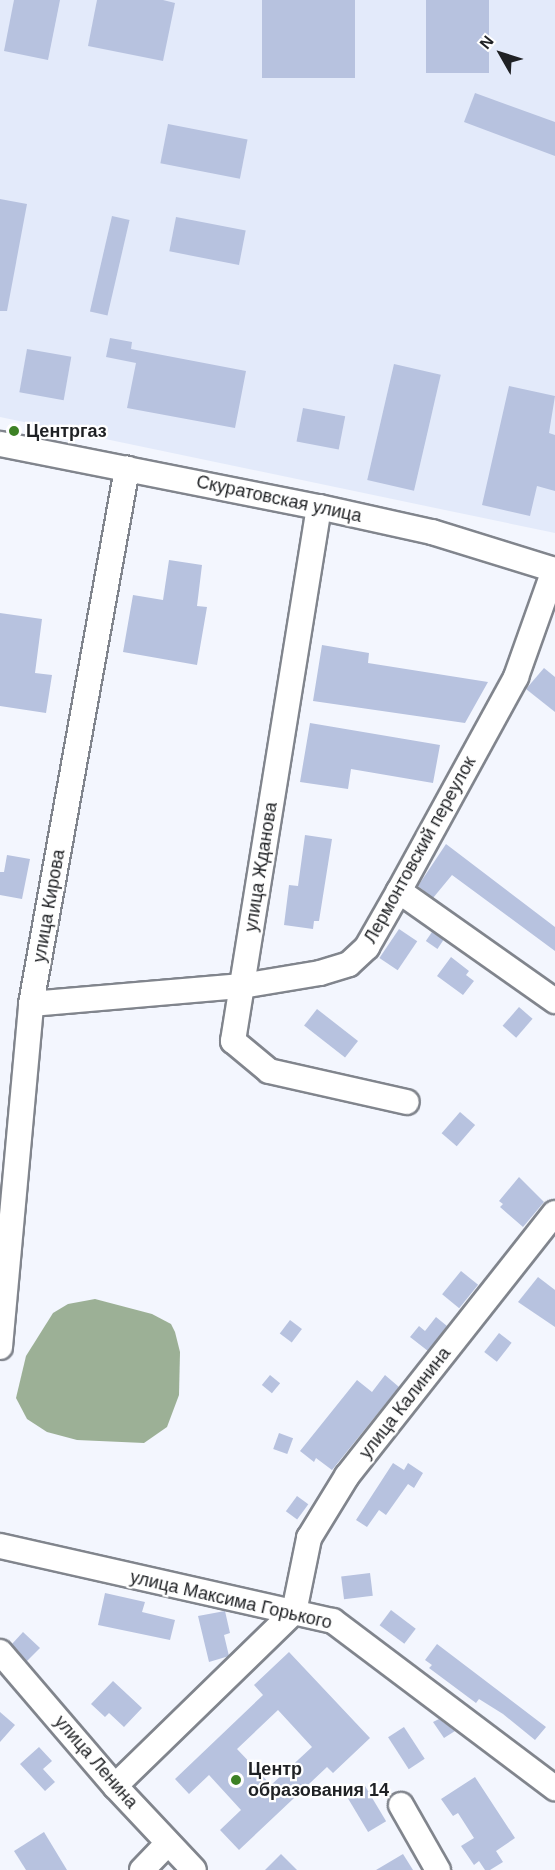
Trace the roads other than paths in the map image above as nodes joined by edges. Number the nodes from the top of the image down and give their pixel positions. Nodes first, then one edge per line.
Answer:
1 (0, 444) edge
2 (127, 469) junction
3 (319, 507) junction
4 (555, 570) edge
5 (399, 891) junction
6 (242, 986) junction
7 (555, 1002) edge
8 (31, 1004) junction
9 (407, 1102) dead end
10 (555, 1213) edge
11 (0, 1347) edge
12 (0, 1546) edge
13 (294, 1612) junction
14 (0, 1652) edge
15 (115, 1786) junction
16 (555, 1788) edge
17 (401, 1805) dead end
18 (168, 1843) junction
19 (142, 1870) edge
20 (194, 1870) edge
21 (438, 1870) edge

1 - 2 street, Скуратовская улица
2 - 3 street, Скуратовская улица
2 - 8 street, улица Кирова
3 - 4 street, Скуратовская улица
3 - 6 street, улица Жданова
4 - 5 street, Лермонтовский переулок
5 - 6 street, Лермонтовский переулок
5 - 7 street
6 - 8 street, Лермонтовский переулок
6 - 9 street, улица Жданова
8 - 11 street, улица Кирова
10 - 13 street, улица Калинина
12 - 13 street, улица Максима Горького
13 - 15 street
13 - 16 street, улица Максима Горького
14 - 15 street, улица Ленина
15 - 18 street, улица Ленина
17 - 21 street
18 - 19 street
18 - 20 street, улица Ленина

